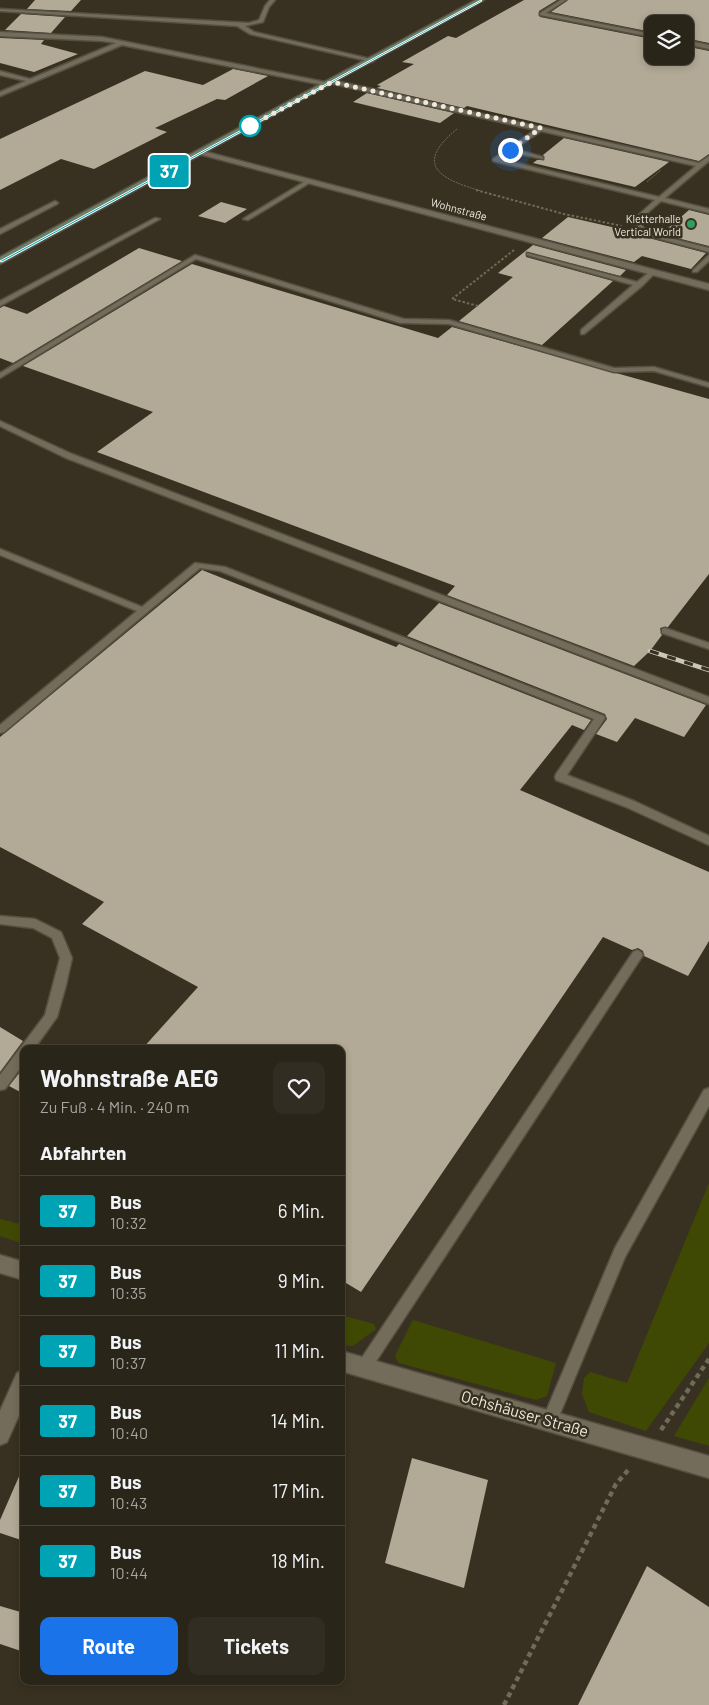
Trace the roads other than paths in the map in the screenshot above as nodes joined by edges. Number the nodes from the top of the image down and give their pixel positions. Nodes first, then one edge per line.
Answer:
1 (273, 0) edge
2 (480, 0) edge
3 (564, 0) edge
4 (0, 10) edge
5 (238, 24) junction
6 (253, 24) junction
7 (0, 34) edge
8 (644, 34) edge
9 (121, 43) junction
10 (694, 44) edge
11 (709, 47) edge
12 (375, 58) junction
13 (0, 73) edge
14 (31, 81) junction
15 (330, 83) junction
16 (0, 94) edge
17 (541, 128) junction
18 (510, 150) junction
19 (202, 152) junction
20 (541, 158) dead end
21 (709, 158) edge
22 (700, 165) junction
23 (309, 181) junction
24 (660, 199) junction
25 (55, 203) dead end
26 (709, 211) edge
27 (157, 219) dead end
28 (246, 219) dead end
29 (0, 232) edge
30 (709, 250) edge
31 (529, 254) dead end
32 (709, 257) edge
33 (0, 261) edge
34 (695, 271) dead end
35 (653, 272) junction
36 (640, 285) junction
37 (709, 287) edge
38 (0, 304) edge
39 (584, 332) dead end
40 (0, 376) edge
41 (709, 385) edge
42 (0, 424) edge
43 (0, 552) edge
44 (144, 611) junction
45 (665, 631) dead end
46 (709, 646) edge
47 (709, 701) edge
48 (0, 730) edge
49 (709, 841) edge
50 (0, 920) edge
51 (637, 955) dead end
52 (30, 1045) edge
53 (20, 1058) edge
54 (0, 1085) edge
55 (709, 1094) edge
56 (0, 1264) edge
57 (20, 1270) edge
58 (345, 1362) edge
59 (364, 1367) junction
60 (20, 1389) edge
61 (550, 1421) junction
62 (0, 1435) edge
63 (709, 1467) edge

1 - 6 lane
2 - 12 main road
3 - 8 lane
4 - 5 lane
5 - 6 lane
5 - 12 lane
6 - 12 lane
7 - 9 lane
9 - 14 lane
9 - 15 lane
10 - 11 lane
12 - 15 main road
13 - 14 lane
14 - 16 lane
15 - 17 lane
15 - 19 main road
17 - 18 lane
17 - 22 lane
18 - 20 lane
18 - 24 lane
19 - 23 street, Wohnstraße
19 - 33 main road
21 - 22 lane
22 - 24 lane
23 - 28 lane
23 - 35 street, Wohnstraße
24 - 26 lane
24 - 30 lane
25 - 29 lane
27 - 38 lane
31 - 36 lane
32 - 34 lane
35 - 36 lane
35 - 37 street, Wohnstraße
36 - 39 lane
40 - 41 lane
42 - 47 lane
43 - 44 lane
44 - 48 lane
44 - 49 lane
45 - 46 lane
50 - 52 lane
51 - 59 lane
53 - 54 lane
55 - 61 lane
56 - 57 street
58 - 59 street, Ochshäuser Straße
59 - 61 street, Ochshäuser Straße
60 - 62 street
61 - 63 street, Ochshäuser Straße

